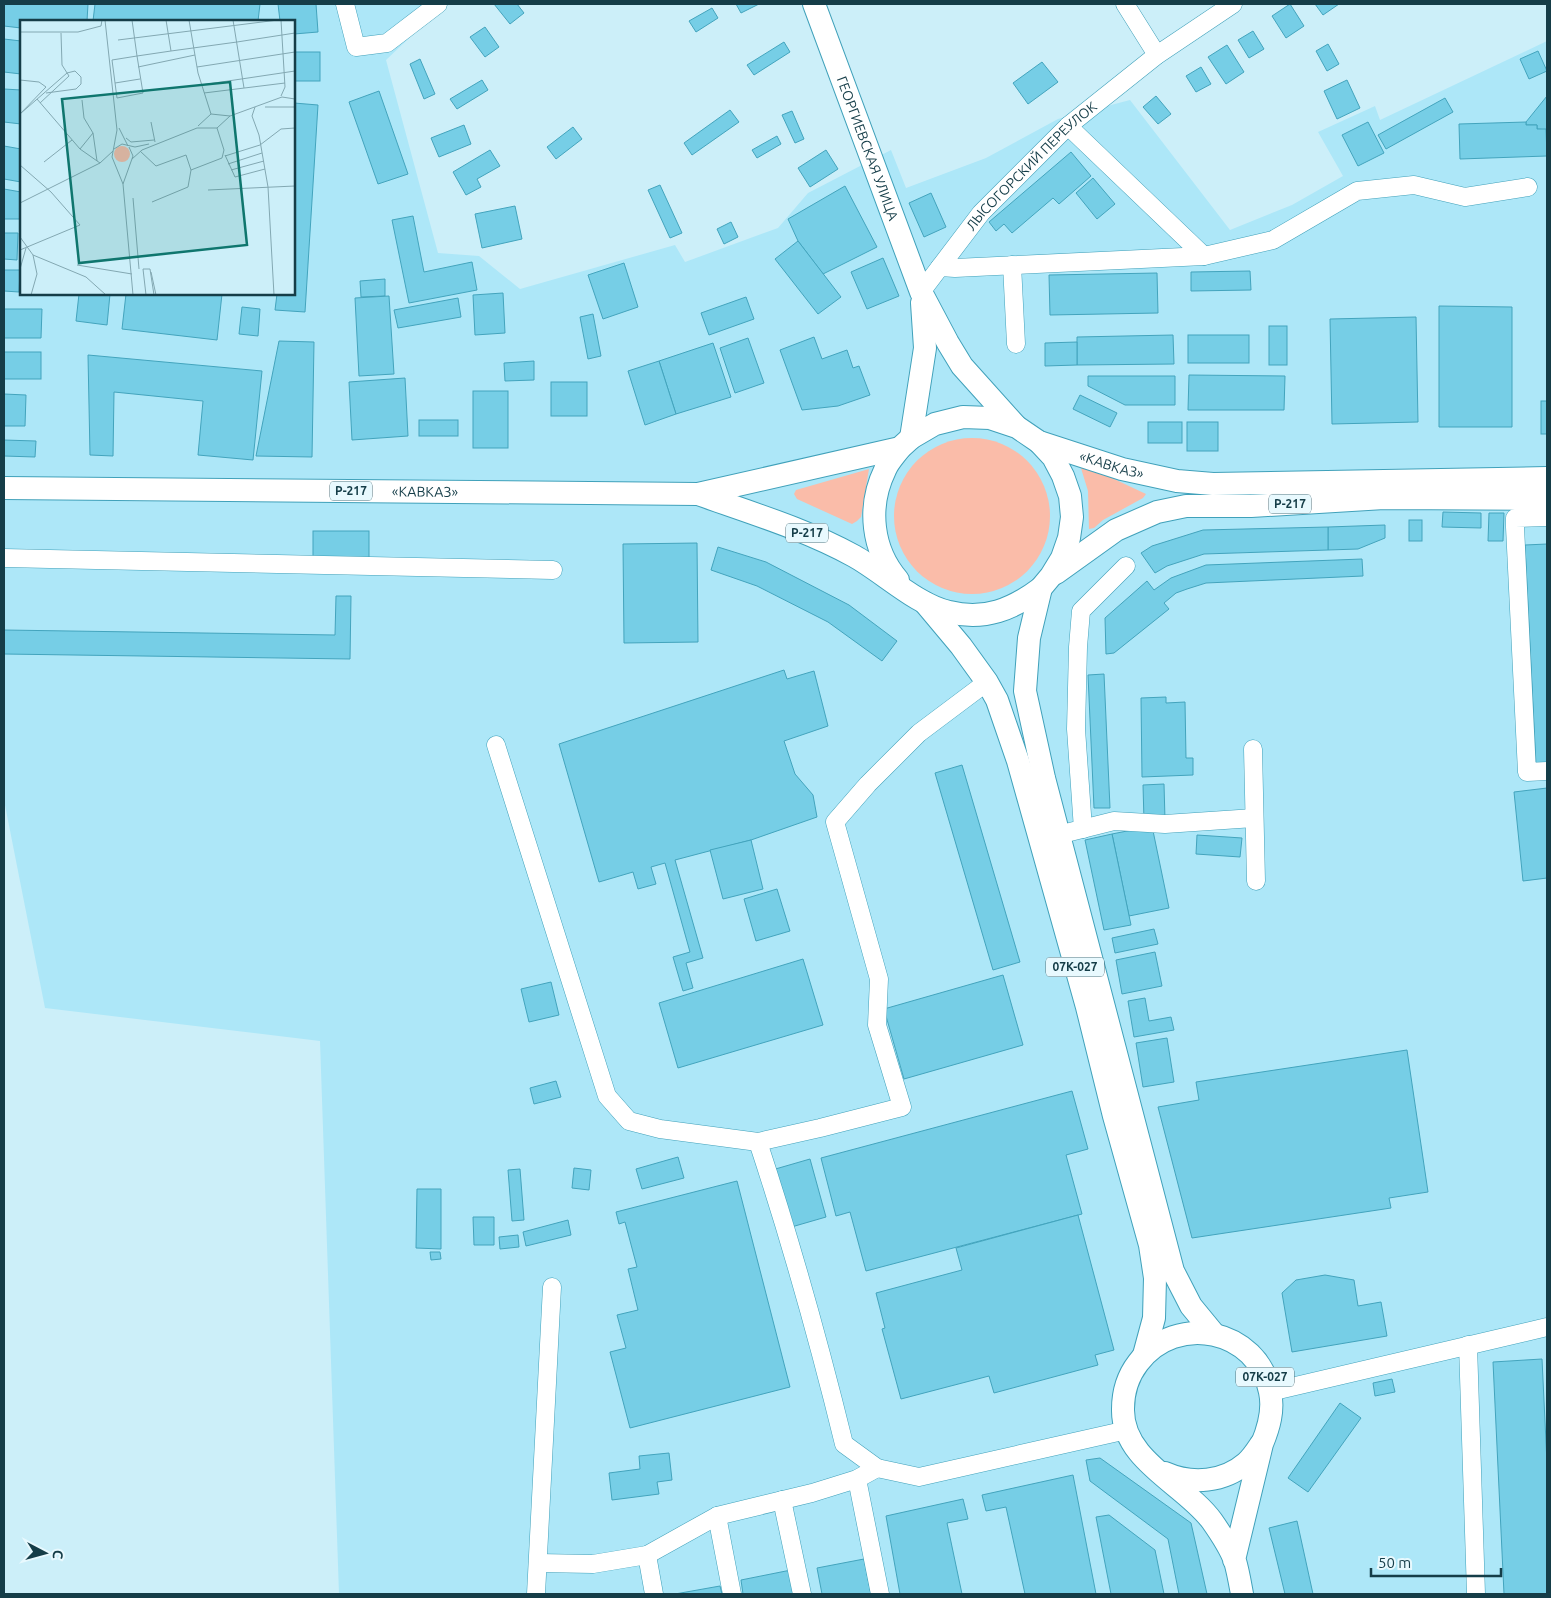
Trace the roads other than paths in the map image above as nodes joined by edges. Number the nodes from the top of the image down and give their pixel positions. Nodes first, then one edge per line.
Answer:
1 (344, 4) edge
2 (438, 4) edge
3 (814, 4) edge
4 (1126, 4) edge
5 (1233, 4) edge
6 (1157, 55) junction
7 (1068, 126) junction
8 (1528, 187) dead end
9 (1204, 256) junction
10 (1012, 265) junction
11 (940, 267) junction
12 (921, 292) junction
13 (1016, 344) dead end
14 (1017, 427) junction
15 (1038, 442) junction
16 (906, 443) junction
17 (1547, 478) edge
18 (4, 488) edge
19 (698, 494) junction
20 (1547, 499) edge
21 (1547, 517) edge
22 (4, 558) edge
23 (1126, 566) dead end
24 (553, 570) dead end
25 (1046, 582) junction
26 (907, 590) junction
27 (925, 604) junction
28 (987, 682) junction
29 (496, 745) dead end
30 (1253, 748) dead end
31 (1547, 771) edge
32 (1254, 818) junction
33 (1083, 829) junction
34 (1058, 835) junction
35 (1256, 881) dead end
36 (758, 1142) junction
37 (552, 1287) dead end
38 (1547, 1327) edge
39 (1214, 1334) junction
40 (1468, 1345) junction
41 (1144, 1354) junction
42 (1270, 1392) junction
43 (1127, 1430) junction
44 (1262, 1444) junction
45 (877, 1468) junction
46 (1156, 1469) junction
47 (857, 1479) junction
48 (782, 1500) junction
49 (717, 1516) junction
50 (648, 1554) junction
51 (1234, 1560) junction
52 (538, 1563) junction
53 (536, 1594) edge
54 (654, 1594) edge
55 (732, 1594) edge
56 (802, 1594) edge
57 (880, 1594) edge
58 (1242, 1594) edge
59 (1476, 1594) edge

1 - 2 street
3 - 12 main road, ГЕОРГИЕВСКАЯ УЛИЦА
4 - 6 street
5 - 6 street, ЛЫСОГОРСКИЙ ПЕРЕУЛОК
6 - 7 street, ЛЫСОГОРСКИЙ ПЕРЕУЛОК
7 - 9 street
7 - 11 street, ЛЫСОГОРСКИЙ ПЕРЕУЛОК
8 - 9 street
9 - 10 street
10 - 11 street
10 - 13 street
11 - 12 street, ЛЫСОГОРСКИЙ ПЕРЕУЛОК
12 - 14 main road
12 - 16 main road
14 - 15 main road, «КАВКАЗ» / Р-217
14 - 16 main road, «КАВКАЗ» / Р-217
15 - 17 main road, «КАВКАЗ» / Р-217
15 - 25 main road
16 - 19 main road, «КАВКАЗ» / Р-217
16 - 26 main road
18 - 19 main road, «КАВКАЗ» / Р-217
19 - 26 main road, «КАВКАЗ» / Р-217
20 - 25 main road, «КАВКАЗ» / Р-217
21 - 31 street
22 - 24 street
23 - 33 street
25 - 27 main road, «КАВКАЗ» / Р-217
25 - 34 main road, 07К-027
26 - 27 main road, «КАВКАЗ» / Р-217
27 - 28 main road, 07К-027
28 - 36 street
28 - 41 main road, 07К-027
29 - 36 street
30 - 32 street
32 - 33 street
32 - 35 street
33 - 34 street
34 - 39 main road, 07К-027
36 - 45 street
37 - 52 street
38 - 40 street
39 - 41 main road
39 - 42 main road, 07К-027
40 - 42 street
40 - 59 street
41 - 43 main road, 07К-027
42 - 44 main road, 07К-027
43 - 45 street
43 - 46 main road, 07К-027
44 - 46 main road
44 - 51 main road, 07К-027
45 - 47 street
46 - 51 main road, 07К-027
47 - 48 street
47 - 57 street
48 - 49 street
48 - 56 street
49 - 50 street
49 - 55 street
50 - 52 street
50 - 54 street
51 - 58 main road, 07К-027
52 - 53 street

